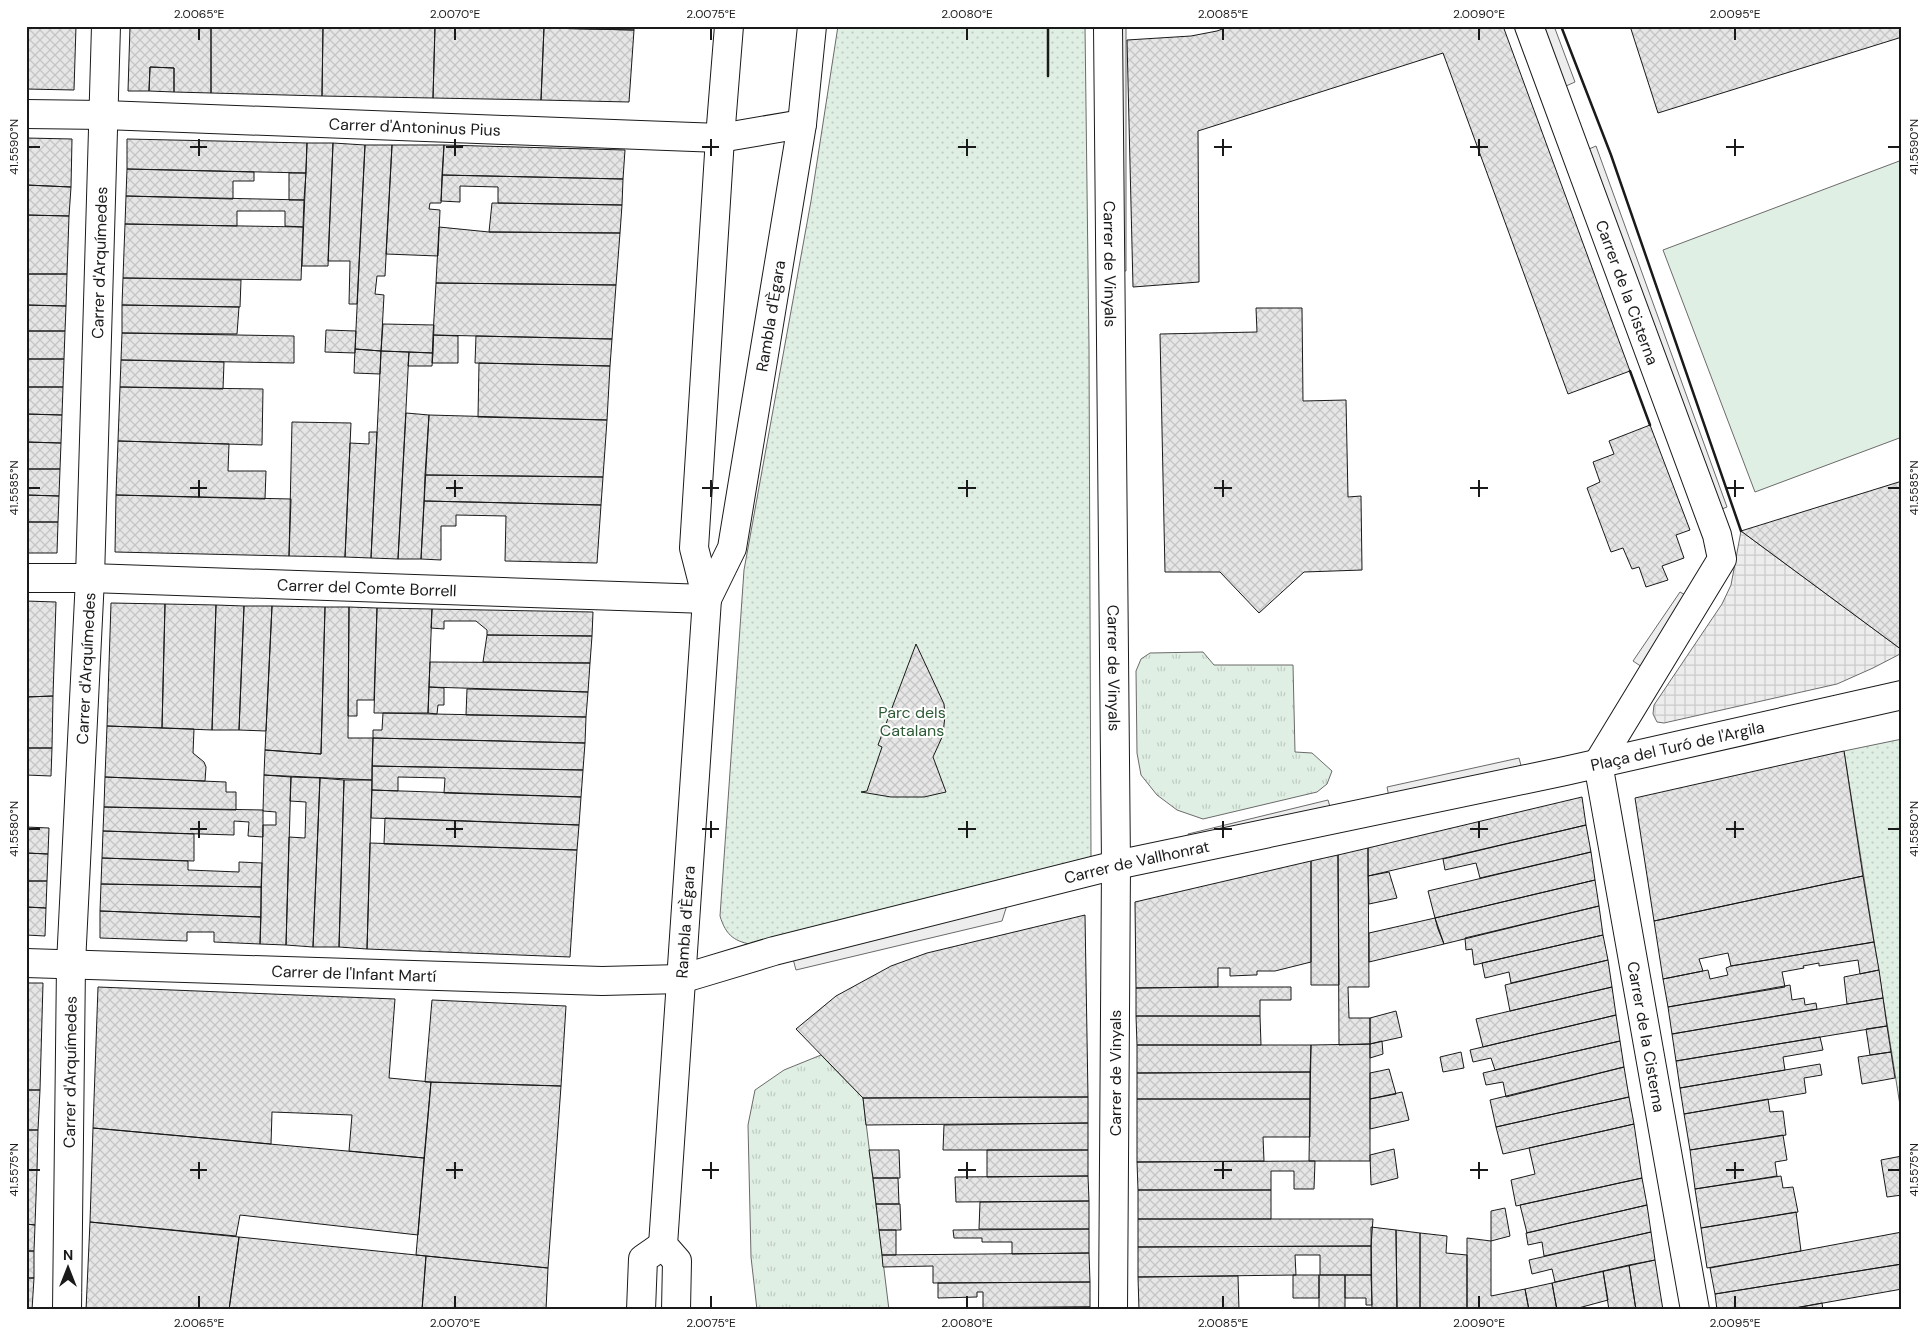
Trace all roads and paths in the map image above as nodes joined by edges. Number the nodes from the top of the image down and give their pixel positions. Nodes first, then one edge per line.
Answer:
1 (106, 26) edge
2 (729, 26) edge
3 (812, 26) edge
4 (1108, 26) edge
5 (1529, 26) edge
6 (26, 114) edge
7 (104, 115) junction
8 (802, 124) junction
9 (720, 138) junction
10 (1722, 559) joint
11 (26, 578) edge
12 (90, 578) junction
13 (707, 600) junction
14 (1902, 695) edge
15 (1598, 763) junction
16 (1116, 865) junction
17 (26, 963) edge
18 (70, 964) junction
19 (680, 979) junction
20 (663, 1245) junction
21 (677, 1304) edge
22 (67, 1310) edge
23 (641, 1310) edge
24 (1113, 1310) edge
25 (1695, 1310) edge

1 - 7 street, Carrer d'Arquímedes
2 - 9 street, Rambla d'Ègara
3 - 8 street, Rambla d'Ègara
4 - 16 street, Carrer de Vinyals
5 - 10 street, Carrer de la Cisterna
6 - 7 street, Carrer d'Antoninus Pius
7 - 9 street, Carrer d'Antoninus Pius
7 - 12 street, Carrer d'Arquímedes
8 - 9 street, Carrer d'Antoninus Pius
8 - 13 street, Rambla d'Ègara
9 - 13 street, Rambla d'Ègara
10 - 15 street, Plaça del Turó de l'Argila
11 - 12 street, Carrer del Comte Borrell
12 - 13 street, Carrer del Comte Borrell
12 - 18 street, Carrer d'Arquímedes
13 - 19 street, Rambla d'Ègara
14 - 15 street, Plaça del Turó de l'Argila
15 - 16 street, Carrer de Vallhonrat
15 - 25 street, Carrer de la Cisterna
16 - 19 street, Carrer de Vallhonrat
16 - 24 street, Carrer de Vinyals
17 - 18 street, Carrer de l'Infant Martí
18 - 19 street, Carrer de l'Infant Martí
18 - 22 street, Carrer d'Arquímedes
19 - 20 street, Rambla d'Ègara
20 - 21 street
20 - 23 street

